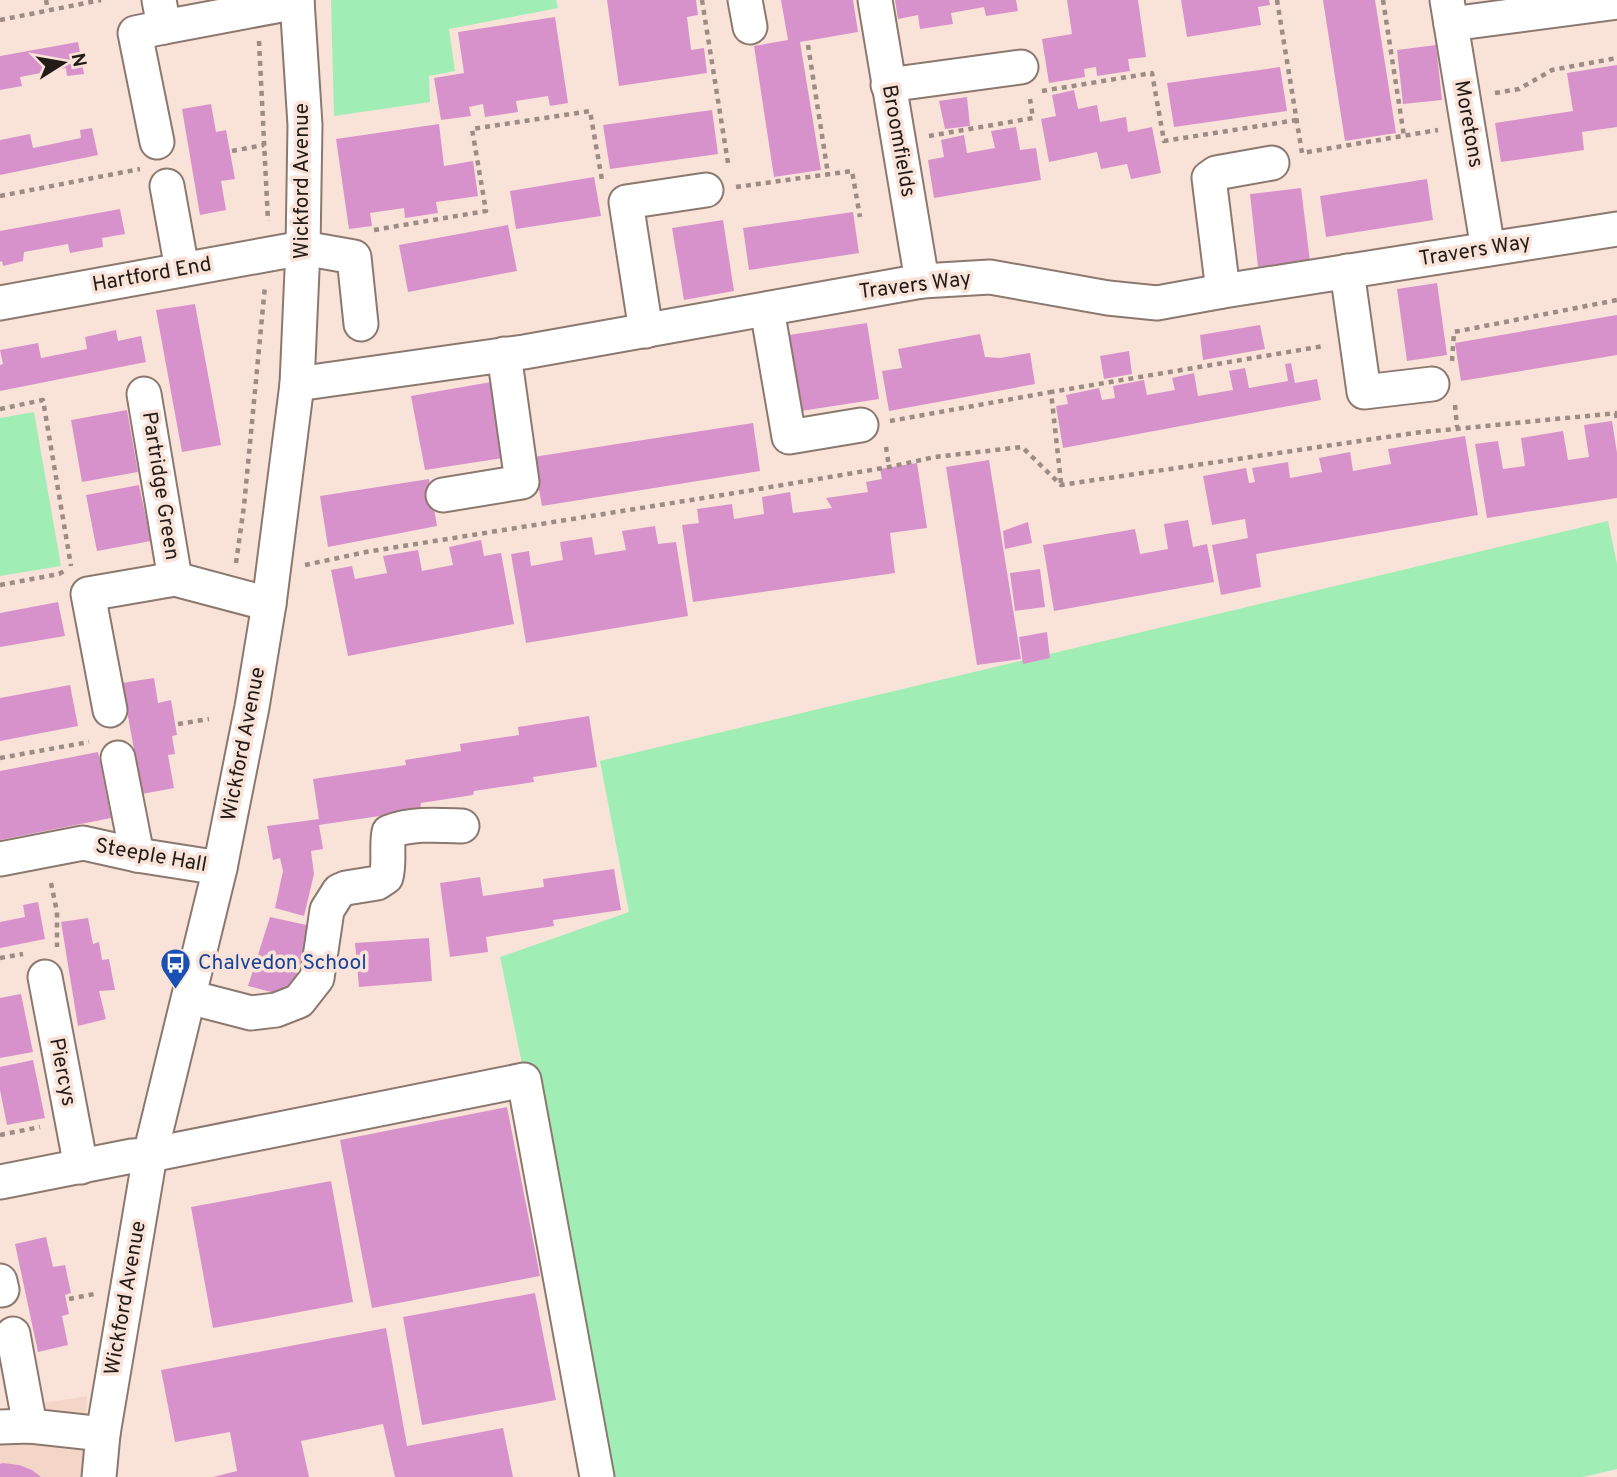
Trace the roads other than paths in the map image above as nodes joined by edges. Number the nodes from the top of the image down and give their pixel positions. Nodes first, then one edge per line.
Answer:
1 (875, 0) edge
2 (297, 1) edge
3 (1617, 2) edge
4 (1449, 12) edge
5 (162, 14) edge
6 (1021, 68) dead end
7 (888, 85) junction
8 (1272, 163) dead end
9 (706, 190) dead end
10 (1617, 229) edge
11 (303, 248) junction
12 (1489, 249) junction
13 (182, 269) junction
14 (1347, 271) junction
15 (922, 281) junction
16 (1223, 291) junction
17 (0, 303) edge
18 (767, 309) junction
19 (361, 324) dead end
20 (646, 331) junction
21 (505, 354) junction
22 (297, 384) junction
23 (1447, 385) road end
24 (144, 394) dead end
25 (876, 431) road end
26 (443, 495) dead end
27 (175, 579) junction
28 (271, 588) junction
29 (110, 710) dead end
30 (104, 750) road end
31 (462, 825) dead end
32 (137, 855) junction
33 (0, 859) edge
34 (220, 868) junction
35 (45, 977) road end
36 (189, 997) junction
37 (150, 1155) junction
38 (80, 1167) junction
39 (0, 1182) edge
40 (13, 1334) dead end
41 (15, 1427) edge
42 (103, 1434) junction
43 (99, 1477) edge
44 (597, 1477) edge

1 - 7 street, Broomfields
2 - 5 street
2 - 11 street, Wickford Avenue
3 - 4 street
4 - 12 street, Moretons
5 - 13 street
6 - 7 street
7 - 15 street, Broomfields
8 - 16 street
9 - 20 street
10 - 12 street, Travers Way
11 - 13 street, Hartford End
11 - 19 street, Hartford End
11 - 22 street, Wickford Avenue
12 - 14 street, Travers Way
13 - 17 street, Hartford End
14 - 16 street, Travers Way
14 - 23 street
15 - 16 street, Travers Way
15 - 18 street, Travers Way
18 - 20 street, Travers Way
18 - 25 street
20 - 21 street, Travers Way
21 - 22 street, Travers Way
21 - 26 street
22 - 28 street, Wickford Avenue
24 - 27 street, Partridge Green
27 - 28 street, Partridge Green
27 - 29 street, Partridge Green
28 - 34 street, Wickford Avenue
30 - 32 street
31 - 36 street
32 - 33 street, Steeple Hall
32 - 34 street, Steeple Hall
34 - 36 street, Wickford Avenue
35 - 38 street, Piercys
36 - 37 street, Wickford Avenue
37 - 38 street
37 - 42 street, Wickford Avenue
37 - 44 street
38 - 39 street
40 - 41 street
41 - 42 street
42 - 43 street, Wickford Avenue

